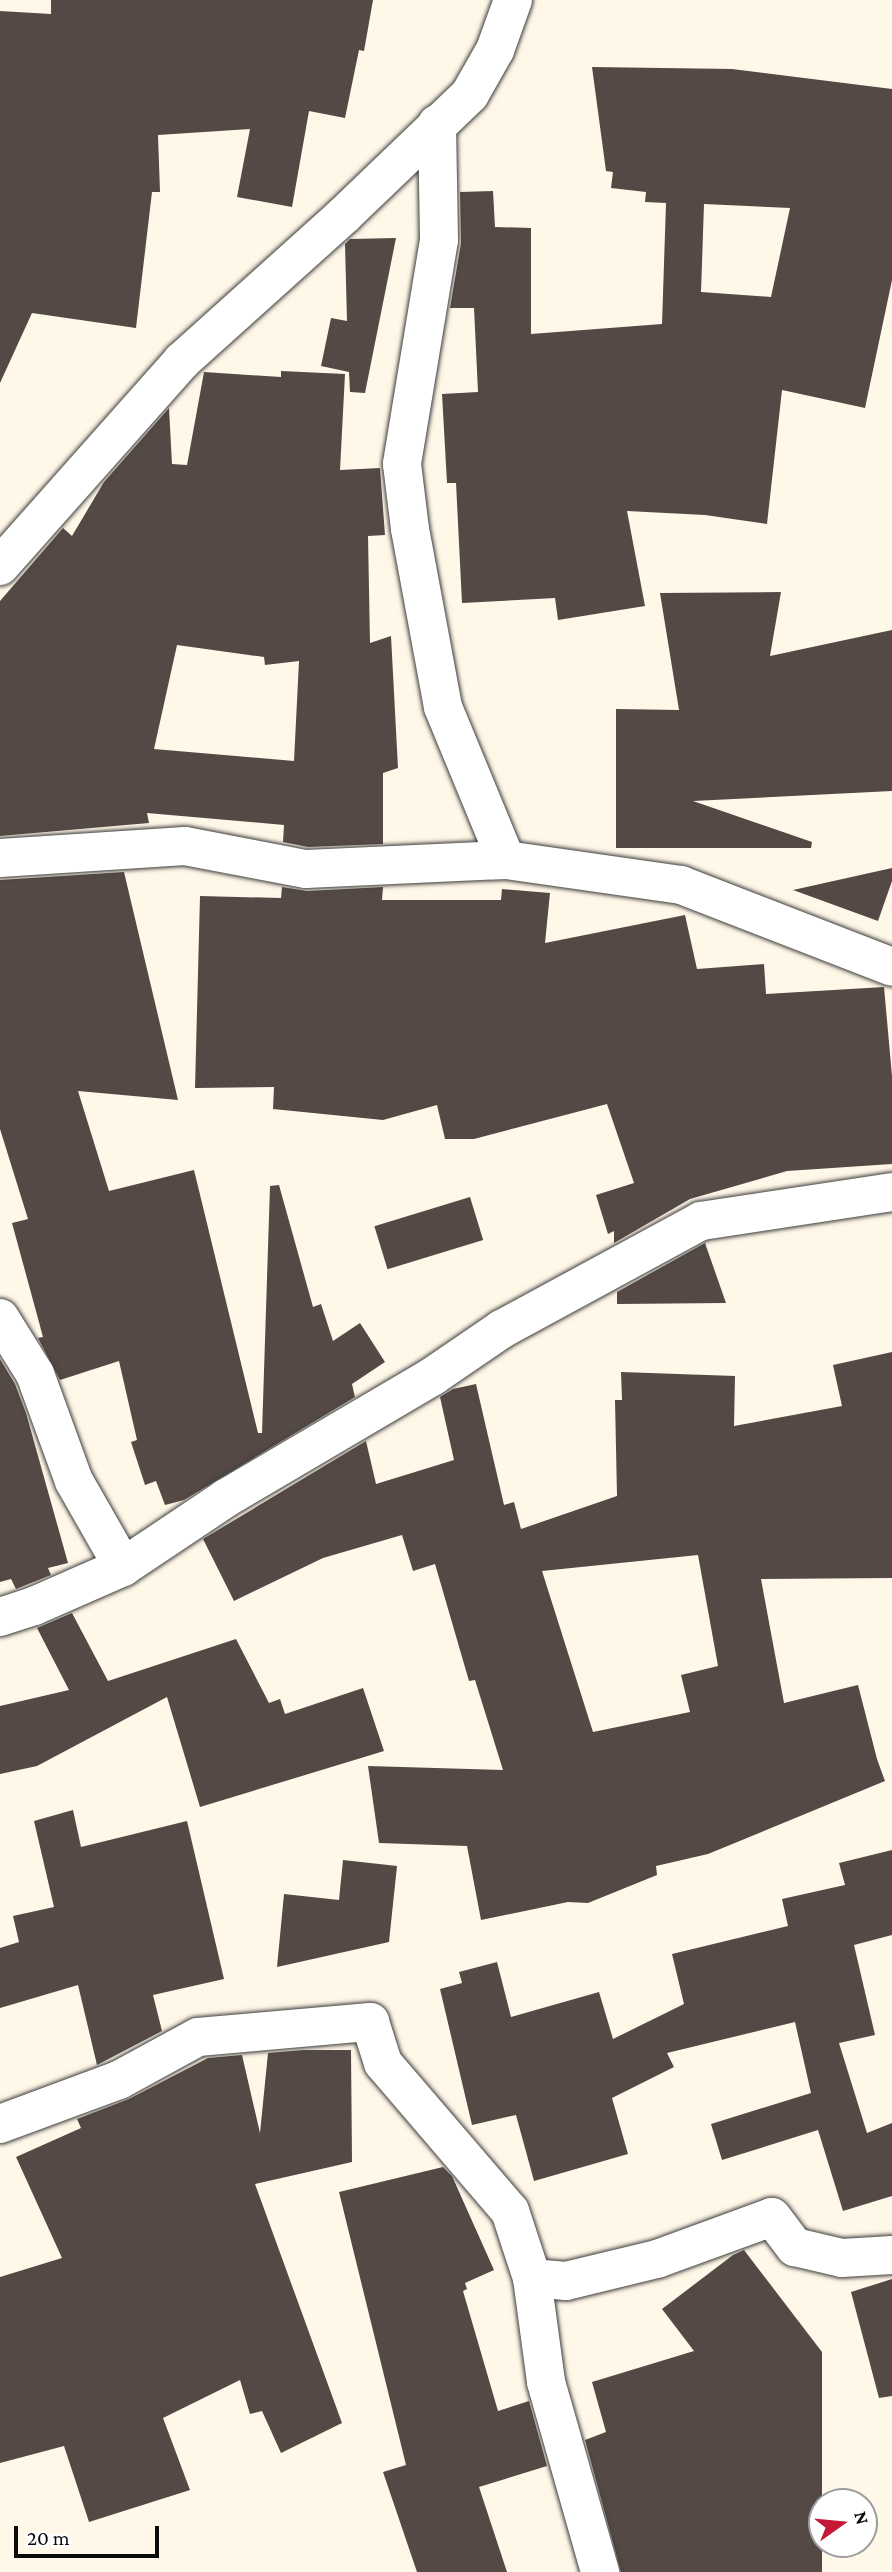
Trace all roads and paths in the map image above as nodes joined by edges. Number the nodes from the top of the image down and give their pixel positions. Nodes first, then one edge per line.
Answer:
1 (513, 0) edge
2 (437, 124) junction
3 (0, 566) edge
4 (0, 858) edge
5 (506, 860) junction
6 (892, 967) edge
7 (892, 1192) edge
8 (0, 1318) edge
9 (123, 1567) junction
10 (0, 1617) edge
11 (0, 2124) edge
12 (892, 2255) edge
13 (532, 2278) junction
14 (600, 2572) edge

1 - 2 street
2 - 3 street
2 - 5 street
4 - 5 street
5 - 6 street
7 - 9 street
8 - 9 street
9 - 10 street
11 - 13 street
12 - 13 street
13 - 14 street

